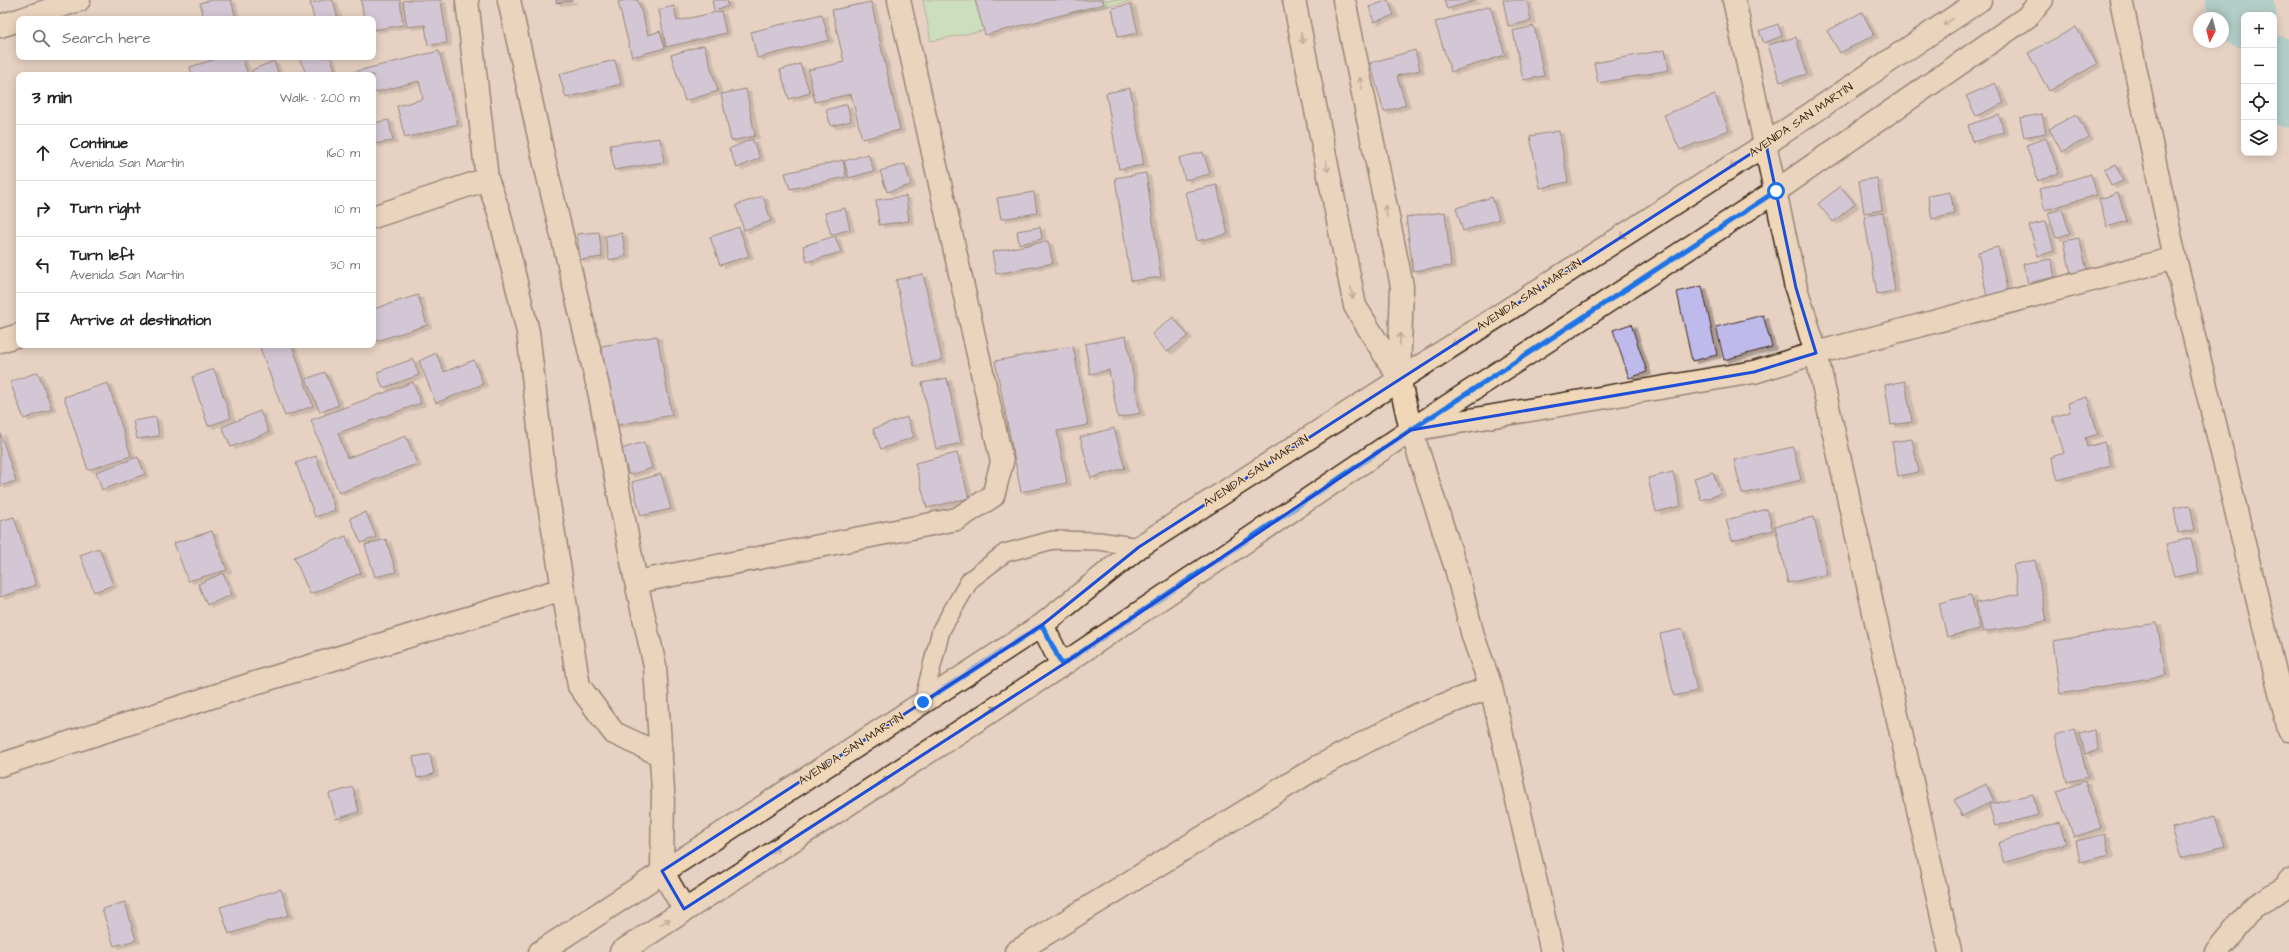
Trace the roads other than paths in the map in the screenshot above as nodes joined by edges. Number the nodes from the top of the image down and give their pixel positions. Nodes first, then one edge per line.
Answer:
1 (79, 0) edge
2 (466, 0) edge
3 (510, 0) edge
4 (899, 0) edge
5 (1294, 0) edge
6 (1344, 0) edge
7 (1734, 0) edge
8 (1980, 0) edge
9 (2042, 0) edge
10 (2121, 0) edge
11 (48, 5) edge
12 (28, 16) edge
13 (16, 21) edge
14 (0, 26) edge
15 (1766, 144) junction
16 (487, 179) junction
17 (1776, 191) junction
18 (376, 216) edge
19 (2175, 258) junction
20 (16, 336) edge
21 (0, 341) edge
22 (1816, 353) junction
23 (1399, 378) junction
24 (1411, 430) junction
25 (1139, 547) junction
26 (636, 582) junction
27 (563, 589) junction
28 (1042, 625) junction
29 (1062, 665) junction
30 (1491, 687) junction
31 (923, 702) junction
32 (2289, 730) edge
33 (660, 755) junction
34 (0, 765) edge
35 (662, 871) junction
36 (2289, 881) edge
37 (684, 909) junction
38 (643, 945) edge
39 (540, 952) edge
40 (621, 952) edge
41 (1016, 952) edge
42 (1552, 952) edge
43 (1950, 952) edge
44 (2216, 952) edge

1 - 11 street
2 - 16 street
3 - 26 street
4 - 26 street
5 -> 23 street
23 -> 6 street
7 - 15 street
8 -> 15 street, AVENIDA SAN MARTÍN
9 - 17 street
10 - 19 street
11 - 12 street
13 - 14 street
15 - 17 street
15 -> 23 street, AVENIDA SAN MARTÍN
16 - 18 street
16 - 27 street
17 - 22 street
17 - 24 street
19 - 22 street
19 - 32 street
20 - 21 street
22 - 24 street
22 - 43 street
23 - 24 street
23 - 25 street, AVENIDA SAN MARTÍN
24 - 29 street
24 - 30 street
25 - 28 street, AVENIDA SAN MARTÍN
25 - 31 lane
26 - 33 street
27 - 33 street
27 - 34 street
28 - 29 street
28 - 31 street, AVENIDA SAN MARTÍN
37 -> 29 street
30 - 41 street
30 - 42 street
31 - 35 street, AVENIDA SAN MARTÍN
33 - 35 street
35 - 37 street
35 - 39 street, AVENIDA SAN MARTÍN
36 - 44 street
38 -> 37 street
38 - 40 street

